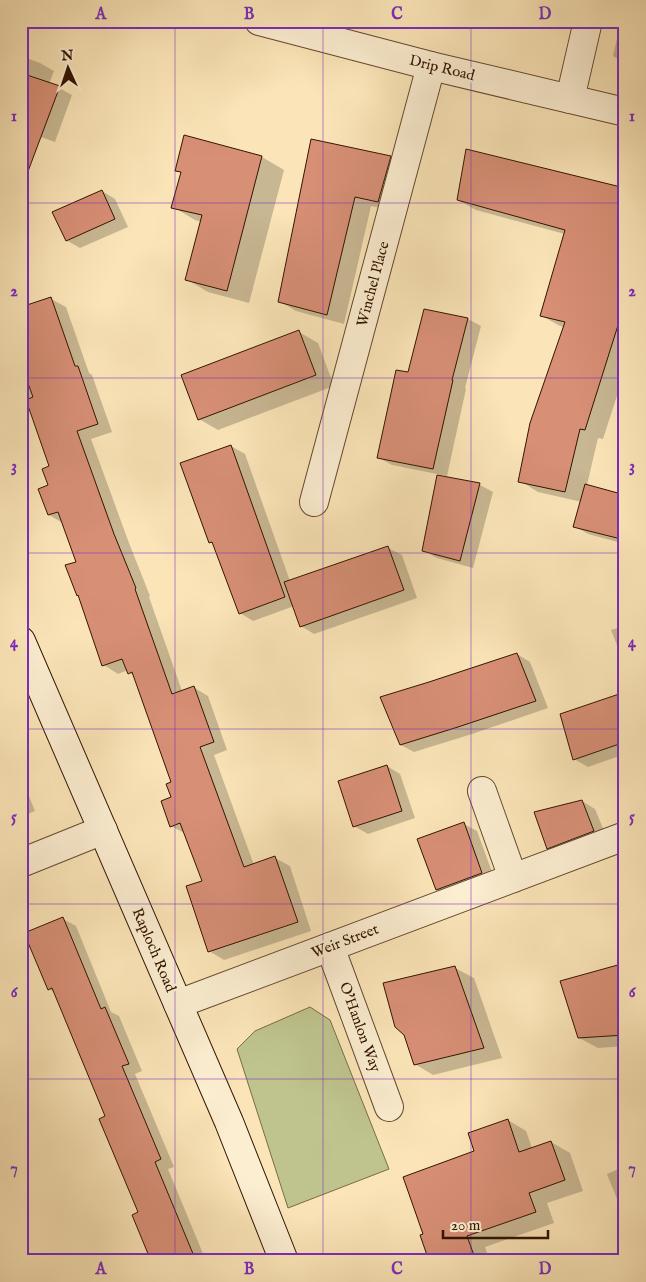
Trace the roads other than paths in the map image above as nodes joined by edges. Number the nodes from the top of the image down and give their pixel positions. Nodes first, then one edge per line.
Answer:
1 (259, 21) edge
2 (588, 21) edge
3 (431, 66) junction
4 (570, 99) junction
5 (625, 112) edge
6 (314, 502) dead end
7 (21, 641) edge
8 (482, 791) dead end
9 (102, 830) junction
10 (625, 836) edge
11 (21, 863) edge
12 (512, 878) junction
13 (330, 947) junction
14 (178, 1004) junction
15 (389, 1108) dead end
16 (284, 1261) edge

1 - 3 street, Drip Road
2 - 4 street
3 - 4 street, Drip Road
3 - 6 street, Winchel Place
4 - 5 street, Drip Road
7 - 9 street, Raploch Road
8 - 12 street
9 - 11 street
9 - 14 street, Raploch Road
10 - 12 street, Weir Street
12 - 13 street, Weir Street
13 - 14 street, Weir Street
13 - 15 street, O'Hanlon Way
14 - 16 street, Raploch Road

